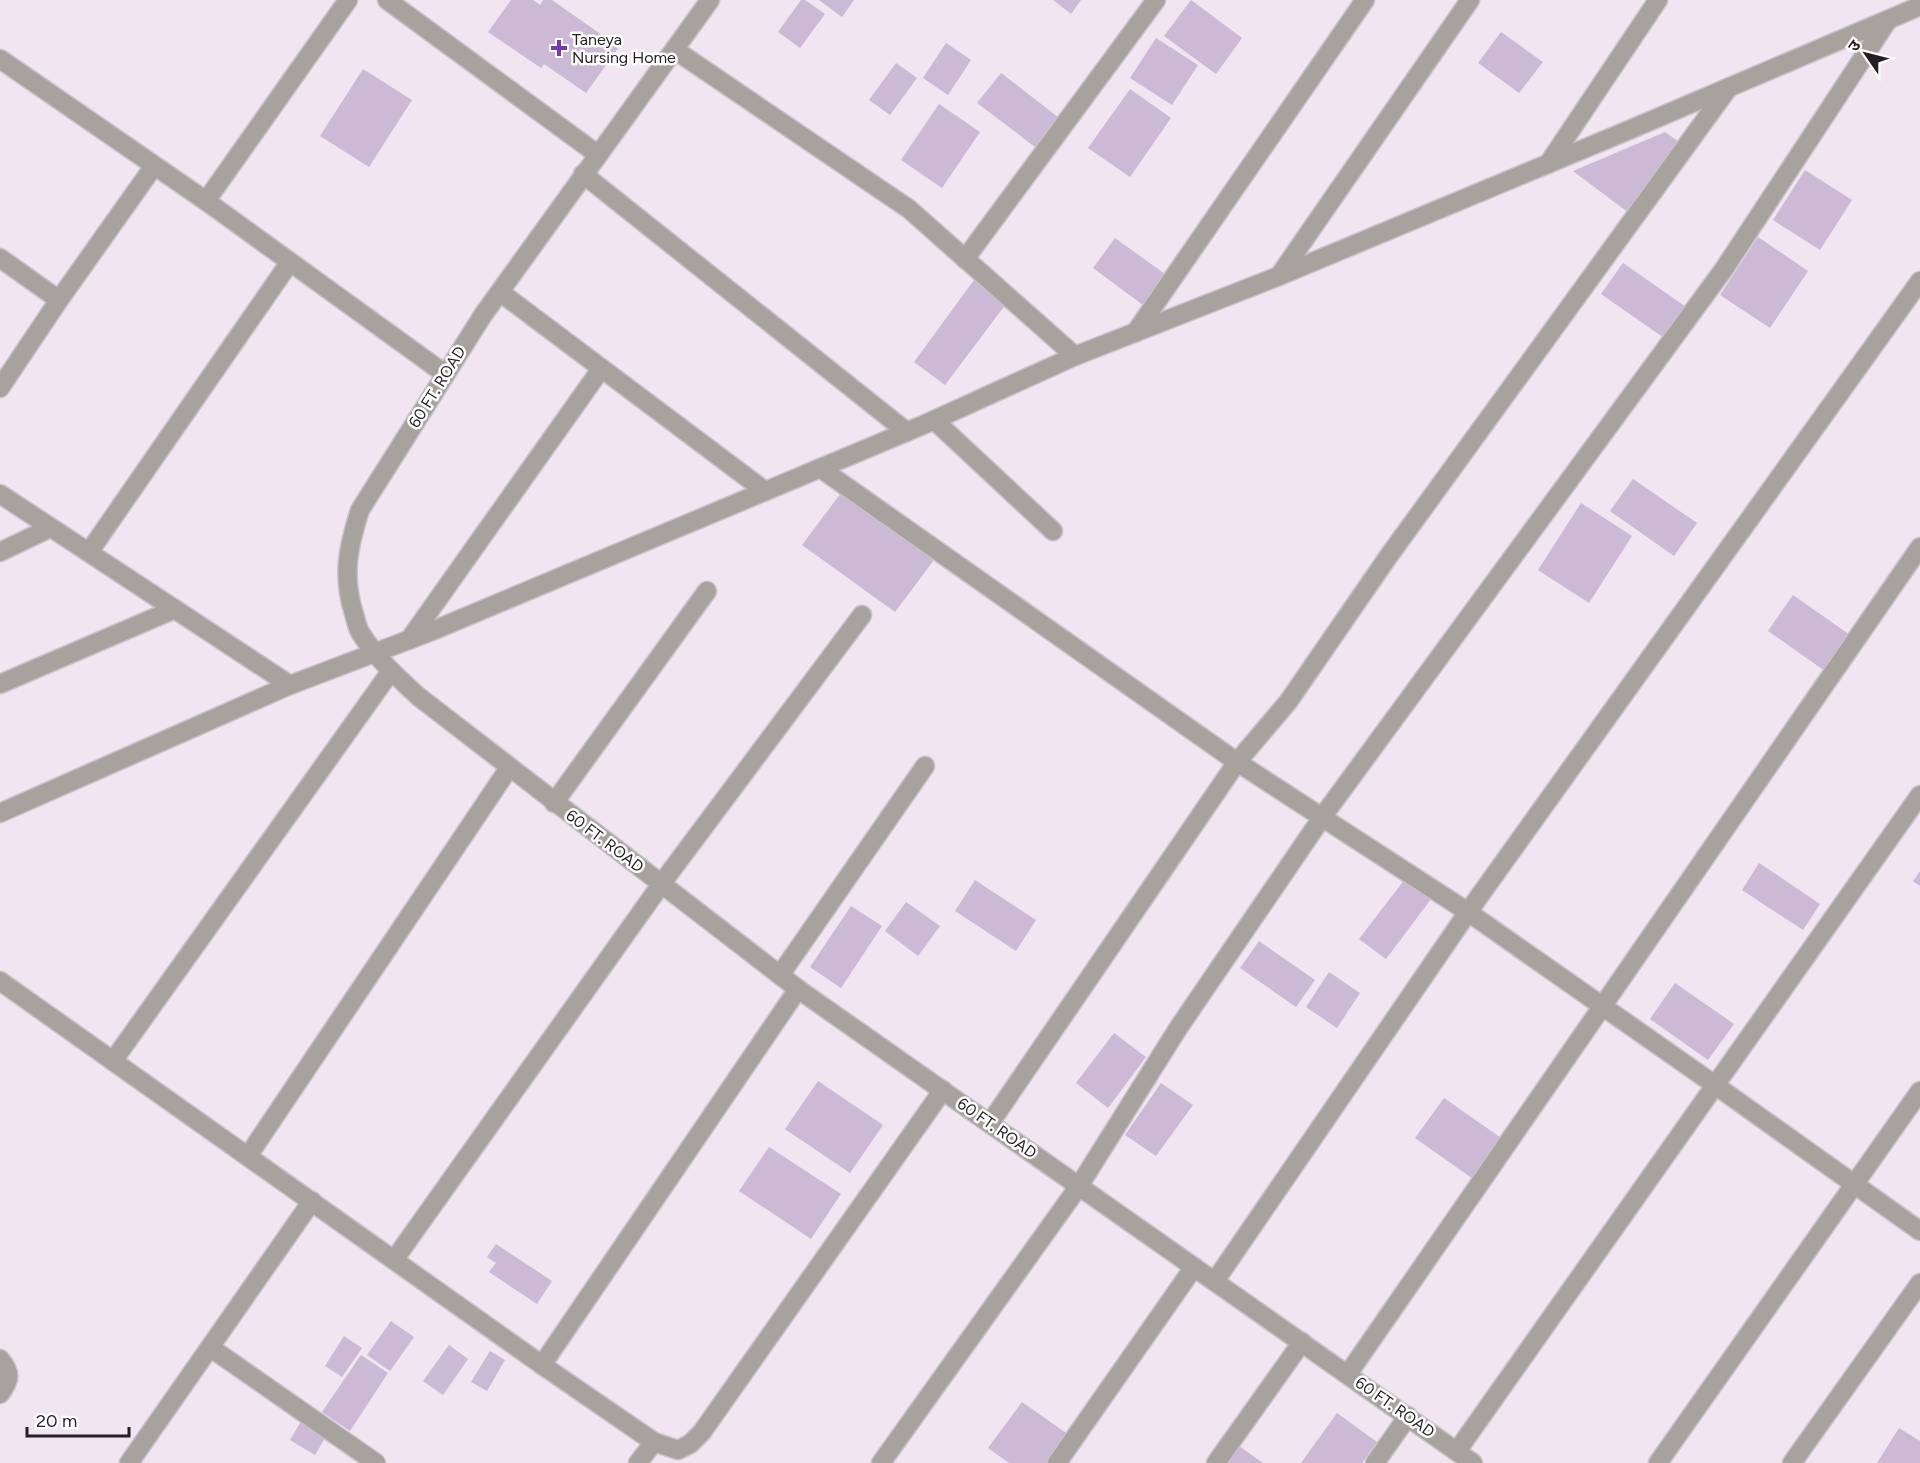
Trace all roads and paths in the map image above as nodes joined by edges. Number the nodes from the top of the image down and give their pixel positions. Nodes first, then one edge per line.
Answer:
1 (348, 0) edge
2 (387, 0) edge
3 (710, 0) edge
4 (1156, 0) edge
5 (1365, 0) edge
6 (1470, 0) edge
7 (1658, 0) edge
8 (1915, 4) edge
9 (1888, 20) junction
10 (675, 50) junction
11 (0, 58) edge
12 (1729, 87) junction
13 (597, 154) junction
14 (1548, 164) junction
15 (154, 166) junction
16 (583, 174) junction
17 (206, 201) junction
18 (0, 258) edge
19 (965, 259) junction
20 (290, 262) junction
21 (1279, 276) junction
22 (1920, 281) edge
23 (500, 292) junction
24 (59, 300) junction
25 (1135, 333) junction
26 (1075, 356) junction
27 (601, 369) junction
28 (444, 375) junction
29 (0, 388) edge
30 (934, 420) junction
31 (907, 432) junction
32 (820, 468) junction
33 (765, 491) junction
34 (0, 494) edge
35 (50, 528) junction
36 (1053, 531) dead end
37 (1920, 547) edge
38 (0, 552) edge
39 (88, 552) junction
40 (707, 591) dead end
41 (175, 609) junction
42 (862, 615) dead end
43 (409, 640) junction
44 (376, 653) junction
45 (391, 671) junction
46 (0, 684) edge
47 (290, 686) junction
48 (1237, 762) junction
49 (925, 766) dead end
50 (509, 768) junction
51 (1920, 795) edge
52 (554, 803) junction
53 (0, 813) edge
54 (1323, 816) junction
55 (662, 883) junction
56 (1468, 912) junction
57 (780, 975) junction
58 (0, 981) edge
59 (798, 989) junction
60 (1602, 1007) junction
61 (113, 1061) junction
62 (1715, 1084) junction
63 (943, 1090) junction
64 (1920, 1092) edge
65 (990, 1123) junction
66 (248, 1156) junction
67 (1854, 1184) junction
68 (1079, 1186) junction
69 (312, 1201) junction
70 (1920, 1231) edge
71 (394, 1260) junction
72 (1194, 1267) junction
73 (1215, 1281) junction
74 (1920, 1283) edge
75 (1302, 1342) junction
76 (211, 1348) junction
77 (0, 1359) edge
78 (542, 1365) junction
79 (1348, 1374) junction
80 (0, 1394) edge
81 (1408, 1416) junction
82 (654, 1442) junction
83 (1456, 1451) junction
84 (129, 1463) edge
85 (376, 1463) edge
86 (638, 1463) edge
87 (881, 1463) edge
88 (1057, 1463) edge
89 (1216, 1463) edge
90 (1375, 1463) edge
91 (1473, 1463) edge
92 (1658, 1463) edge
93 (1792, 1463) edge

1 - 17 street
2 - 13 street
3 - 10 street, 60 FT. ROAD
4 - 19 street
5 - 25 street
6 - 21 street
7 - 14 street
8 - 9 street
9 - 12 street
9 - 54 street
10 - 13 street, 60 FT. ROAD
10 - 19 street
11 - 15 street
12 - 14 street
12 - 48 street
13 - 16 street, 60 FT. ROAD
14 - 21 street
15 - 17 street
15 - 24 street
16 - 23 street, 60 FT. ROAD
16 - 31 street
17 - 20 street
18 - 24 street
19 - 26 street
20 - 28 street
20 - 39 street
21 - 25 street
22 - 56 street
23 - 27 street
23 - 28 street, 60 FT. ROAD
24 - 29 street
25 - 26 street
26 - 30 street
27 - 33 street
27 - 43 street
28 - 44 street, 60 FT. ROAD
30 - 31 street
30 - 36 street
31 - 32 street
32 - 33 street
32 - 48 street
33 - 43 street
34 - 35 street
35 - 38 street
35 - 39 street
37 - 60 street
39 - 41 street
40 - 52 street
41 - 46 street
41 - 47 street
42 - 55 street
43 - 44 street
44 - 45 street, 60 FT. ROAD
44 - 47 street
45 - 50 street, 60 FT. ROAD
45 - 61 street
47 - 53 street
48 - 54 street
48 - 65 street
49 - 57 street
50 - 52 street, 60 FT. ROAD
50 - 66 street
51 - 62 street
52 - 55 street, 60 FT. ROAD
54 - 56 street
54 - 68 street
55 - 57 street, 60 FT. ROAD
55 - 71 street
56 - 60 street
56 - 73 street
57 - 59 street, 60 FT. ROAD
58 - 61 street
59 - 63 street, 60 FT. ROAD
59 - 78 street
60 - 62 street
60 - 79 street
61 - 66 street
62 - 67 street
62 - 83 street
63 - 65 street, 60 FT. ROAD
63 - 82 street
64 - 67 street
65 - 68 street, 60 FT. ROAD
66 - 69 street
67 - 70 street
67 - 92 street
68 - 72 street, 60 FT. ROAD
68 - 87 street
69 - 71 street
69 - 76 street
71 - 78 street
72 - 73 street, 60 FT. ROAD
72 - 88 street
73 - 75 street, 60 FT. ROAD
74 - 93 street
75 - 79 street, 60 FT. ROAD
75 - 89 street
76 - 84 street
76 - 85 street
77 - 80 street
78 - 82 street
79 - 81 street, 60 FT. ROAD
81 - 83 street, 60 FT. ROAD
81 - 90 street
82 - 86 street
83 - 91 street, 60 FT. ROAD

